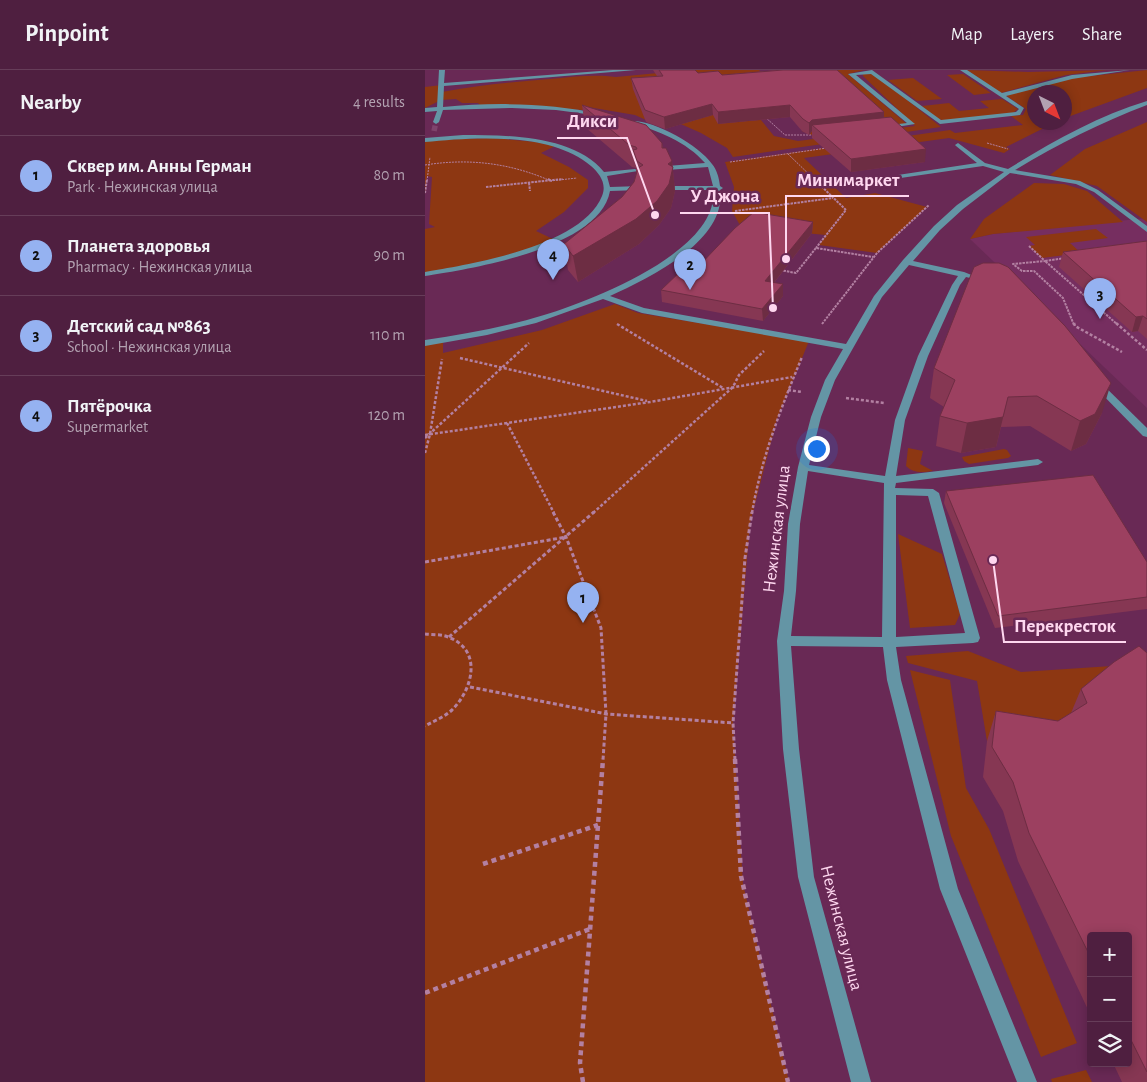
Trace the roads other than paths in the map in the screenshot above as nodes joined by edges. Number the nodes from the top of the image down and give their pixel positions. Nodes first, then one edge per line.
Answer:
1 (442, 70) edge
2 (629, 70) edge
3 (633, 70) edge
4 (963, 70) edge
5 (1127, 70) edge
6 (870, 71) edge
7 (443, 85) junction
8 (1001, 95) junction
9 (1147, 103) edge
10 (440, 109) junction
11 (425, 110) edge
12 (610, 118) edge
13 (436, 122) tunnel mouth
14 (629, 122) edge
15 (879, 127) edge
16 (433, 131) tunnel mouth
17 (434, 139) junction
18 (425, 140) edge
19 (958, 145) dead end
20 (983, 164) junction
21 (710, 165) junction
22 (667, 168) edge
23 (635, 171) edge
24 (1009, 171) junction
25 (604, 175) junction
26 (880, 179) dead end
27 (641, 188) edge
28 (675, 188) dead end
29 (720, 188) junction
30 (607, 189) junction
31 (1147, 230) edge
32 (906, 262) junction
33 (425, 274) edge
34 (964, 274) junction
35 (980, 279) edge
36 (605, 297) junction
37 (425, 343) edge
38 (847, 347) junction
39 (1087, 373) edge
40 (1147, 434) edge
41 (1037, 462) dead end
42 (803, 467) junction
43 (890, 485) junction
44 (784, 641) junction
45 (889, 642) junction
46 (861, 1082) edge
47 (1027, 1082) edge

1 - 7 street
2 - 3 street
2 - 7 street
4 - 8 street
5 - 8 street
6 - 8 street
6 - 15 street
7 - 10 street
9 - 24 street, Нежинская улица
10 - 11 street
10 - 12 street
10 - 13 street
14 - 21 street
16 - 17 street
17 - 18 street
17 - 25 street
19 - 20 street
20 - 24 street
20 - 26 street
21 - 22 street
21 - 29 street
23 - 25 street
24 - 31 street
24 - 32 street, Нежинская улица
25 - 30 street
27 - 30 street
28 - 29 street
29 - 36 street
30 - 33 street
32 - 34 street
32 - 38 street, Нежинская улица
34 - 35 street
34 - 43 street
36 - 37 street
36 - 38 street
38 - 42 street, Нежинская улица
39 - 40 street
41 - 43 street
42 - 43 street
42 - 44 street, Нежинская улица
43 - 45 street
43 - 45 street
44 - 45 street
44 - 46 street, Нежинская улица
45 - 47 street

